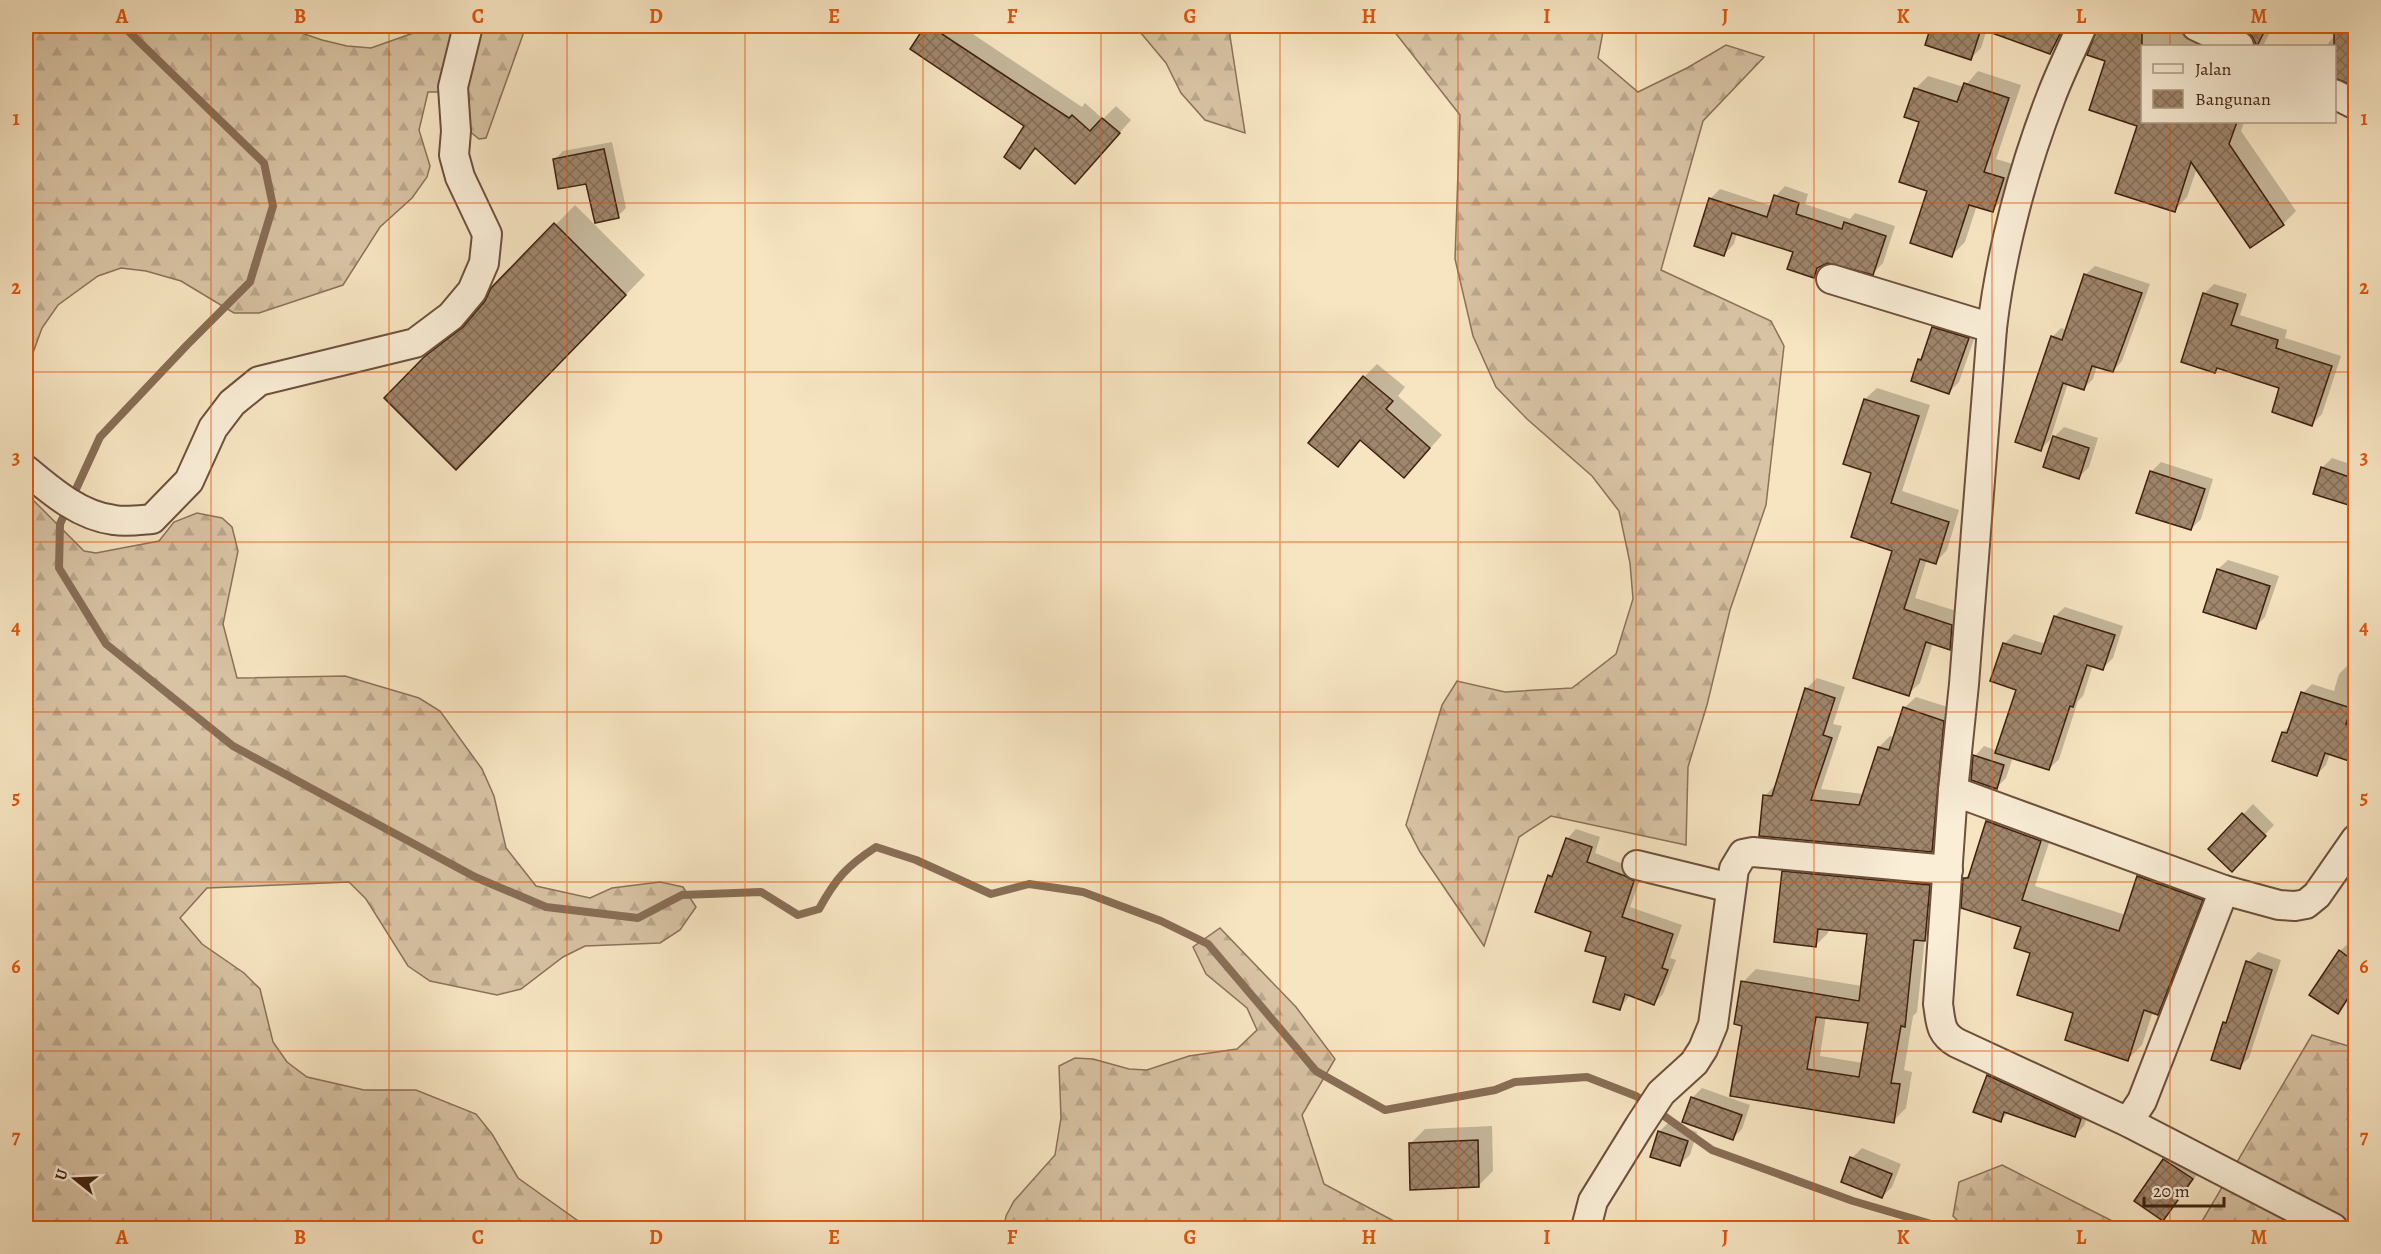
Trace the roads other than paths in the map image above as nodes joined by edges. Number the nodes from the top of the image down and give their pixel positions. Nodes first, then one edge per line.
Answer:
1 (468, 26) edge
2 (2082, 26) edge
3 (2196, 26) edge
4 (2237, 45) edge
5 (2336, 95) edge
6 (2355, 105) edge
7 (1832, 279) dead end
8 (1992, 328) junction
9 (26, 470) edge
10 (1953, 791) junction
11 (2355, 839) edge
12 (1637, 865) dead end
13 (1948, 870) junction
14 (1731, 888) junction
15 (2224, 890) junction
16 (2128, 1122) junction
17 (1586, 1228) edge
18 (2333, 1228) edge

1 - 9 street
2 - 8 street
3 - 4 street
5 - 6 street
7 - 8 street
8 - 10 street
10 - 13 street
10 - 15 street
11 - 15 street
12 - 14 street
13 - 14 street
13 - 16 street
14 - 17 street
15 - 16 street
16 - 18 street

